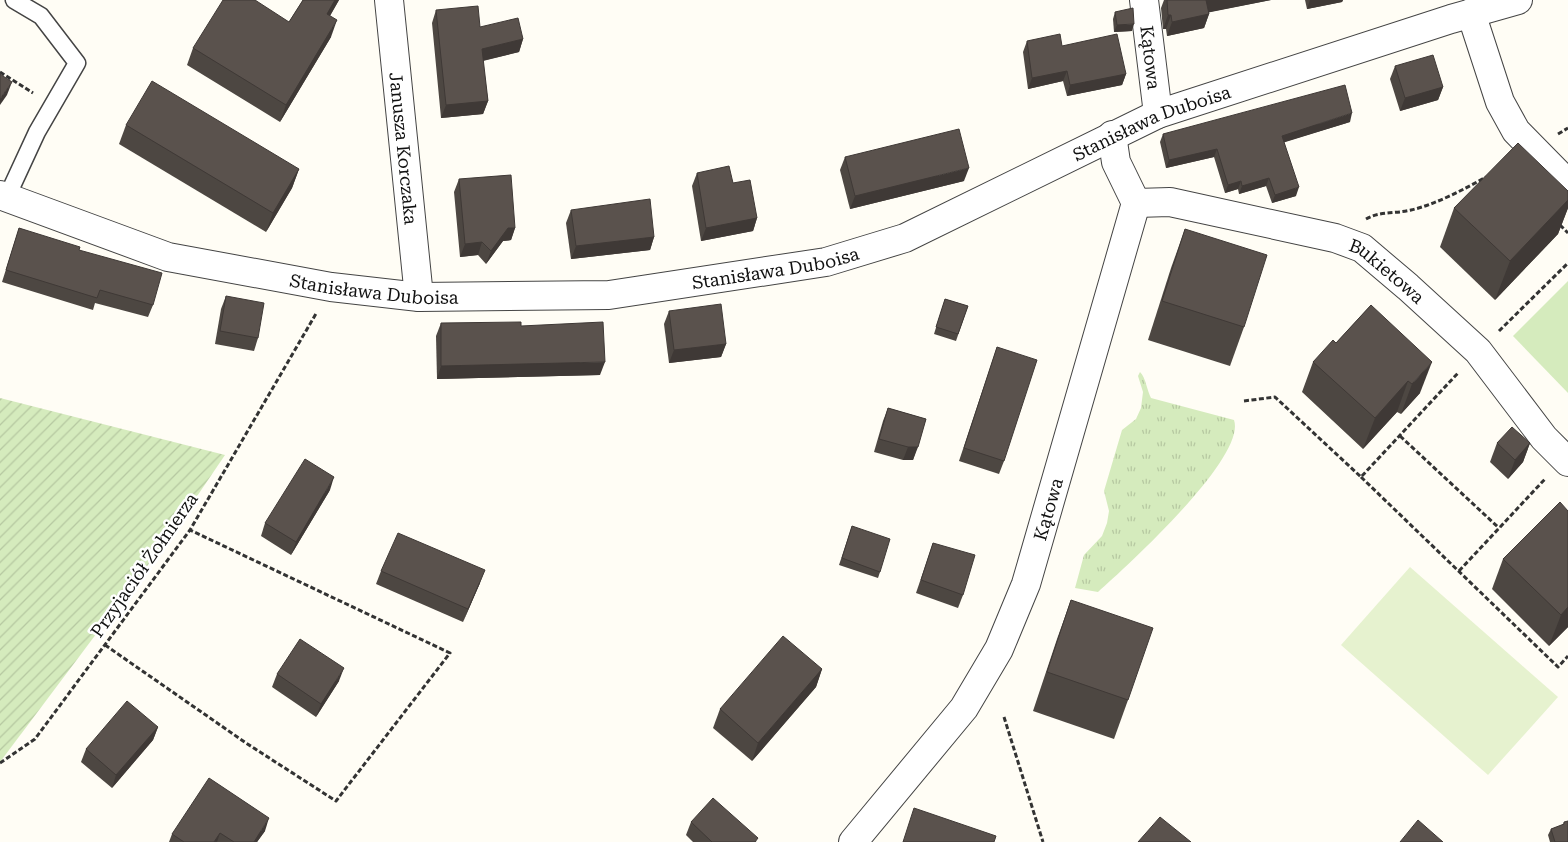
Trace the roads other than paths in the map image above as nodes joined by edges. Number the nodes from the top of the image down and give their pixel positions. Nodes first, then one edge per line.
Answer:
1 (14, 0) edge
2 (389, 0) edge
3 (1144, 0) edge
4 (1518, 0) edge
5 (1471, 13) junction
6 (1158, 114) junction
7 (1112, 135) junction
8 (1568, 184) edge
9 (4, 196) edge
10 (1136, 203) junction
11 (418, 297) junction
12 (1566, 460) edge
13 (853, 842) edge

1 - 9 lane
2 - 11 street, Janusza Korczaka
3 - 6 street, Kątowa
4 - 5 street, Stanisława Duboisa
5 - 6 street, Stanisława Duboisa
5 - 8 street
6 - 7 street, Stanisława Duboisa
7 - 10 street
7 - 11 street, Stanisława Duboisa
9 - 11 street, Stanisława Duboisa
10 - 12 street, Bukietowa
10 - 13 street, Kątowa

